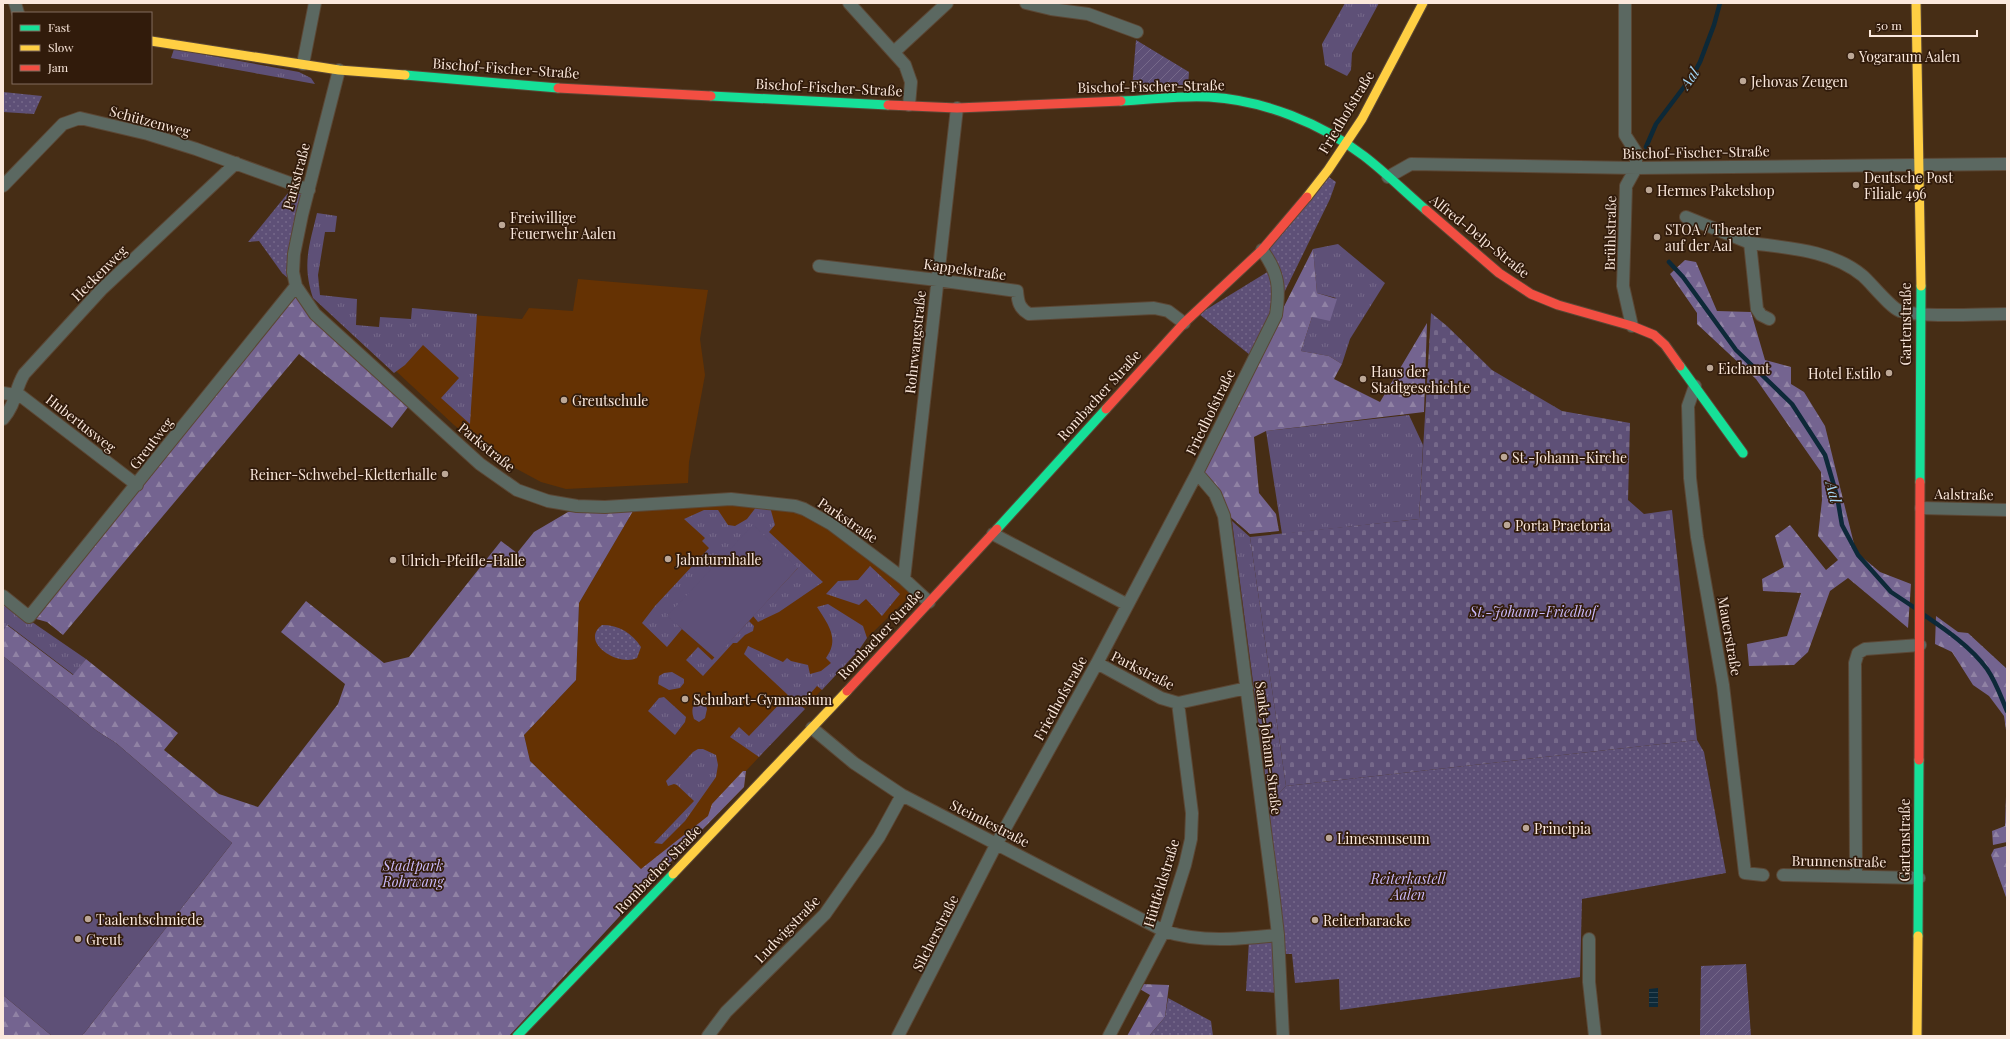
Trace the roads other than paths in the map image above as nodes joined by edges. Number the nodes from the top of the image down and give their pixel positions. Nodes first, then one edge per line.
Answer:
1 (314, 3) edge
2 (849, 3) edge
3 (947, 3) edge
4 (1026, 3) edge
5 (1423, 3) edge
6 (1625, 3) edge
7 (1916, 3) edge
8 (1137, 32) dead end
9 (152, 41) edge
10 (894, 52) junction
11 (303, 64) junction
12 (338, 70) junction
13 (909, 105) junction
14 (957, 108) junction
15 (1345, 144) junction
16 (236, 163) junction
17 (1918, 164) junction
18 (2007, 164) edge
19 (1636, 168) junction
20 (1388, 177) junction
21 (3, 186) edge
22 (309, 190) junction
23 (1686, 217) dead end
24 (1750, 243) junction
25 (1262, 250) junction
26 (819, 266) dead end
27 (937, 280) junction
28 (296, 286) junction
29 (1921, 314) junction
30 (2007, 314) edge
31 (1768, 319) dead end
32 (1184, 323) junction
33 (1632, 326) junction
34 (1696, 386) junction
35 (3, 393) edge
36 (16, 394) junction
37 (3, 419) edge
38 (1743, 453) dead end
39 (1197, 473) junction
40 (136, 485) junction
41 (1921, 508) junction
42 (2007, 510) edge
43 (993, 534) junction
44 (904, 579) junction
45 (3, 596) edge
46 (929, 602) junction
47 (1126, 604) junction
48 (1920, 645) junction
49 (1097, 663) junction
50 (1246, 688) junction
51 (1178, 703) junction
52 (812, 728) junction
53 (902, 795) junction
54 (997, 843) junction
55 (1763, 875) dead end
56 (1783, 875) dead end
57 (1856, 876) junction
58 (1918, 878) junction
59 (1164, 931) junction
60 (1278, 935) junction
61 (1589, 939) dead end
62 (517, 1036) edge
63 (708, 1036) edge
64 (898, 1036) edge
65 (1109, 1036) edge
66 (1283, 1036) edge
67 (1596, 1036) edge
68 (1917, 1036) edge

1 - 11 street
2 - 10 street
3 - 10 street
4 - 8 street
5 - 15 street, Friedhofstraße
6 - 19 street
7 - 17 street, Gartenstraße
9 - 11 street, Bischof-Fischer-Straße
10 - 13 street
11 - 12 street, Bischof-Fischer-Straße
12 - 13 street, Bischof-Fischer-Straße
12 - 22 street, Parkstraße
13 - 14 street, Bischof-Fischer-Straße
14 - 15 street, Bischof-Fischer-Straße
14 - 27 street, Rohrwangstraße
15 - 20 street, Alfred-Delp-Straße
15 - 25 street, Friedhofstraße
16 - 21 street, Schützenweg
16 - 22 street, Schützenweg
16 - 36 street, Heckenweg
17 - 18 street, Bischof-Fischer-Straße
17 - 19 street, Bischof-Fischer-Straße
17 - 29 street, Gartenstraße
19 - 20 street, Bischof-Fischer-Straße
19 - 33 street, Brühlstraße
20 - 33 street, Alfred-Delp-Straße
22 - 28 street, Parkstraße
23 - 24 street
24 - 29 street
24 - 31 street
25 - 32 street, Rombacher Straße
25 - 39 street, Friedhofstraße
26 - 27 street, Kappelstraße
27 - 32 street, Kappelstraße
27 - 44 street, Rohrwangstraße
28 - 40 street, Greutweg
28 - 44 street, Parkstraße
29 - 30 street
29 - 41 street, Gartenstraße
32 - 43 street, Rombacher Straße
33 - 34 street, Alfred-Delp-Straße
34 - 38 street, Alfred-Delp-Straße
34 - 55 street, Mauerstraße
35 - 36 street, Hubertusweg
36 - 37 street, Heckenweg
36 - 40 street, Hubertusweg
39 - 47 street, Friedhofstraße
39 - 50 street, Sankt-Johann-Straße
40 - 45 street, Greutweg
41 - 42 street, Aalstraße
41 - 48 street, Gartenstraße
43 - 46 street, Rombacher Straße
43 - 47 street
44 - 46 street, Parkstraße
46 - 52 street, Rombacher Straße
47 - 49 street, Friedhofstraße
48 - 57 street
48 - 58 street, Gartenstraße
49 - 51 street, Parkstraße
49 - 54 street, Friedhofstraße
50 - 51 street, Parkstraße
50 - 60 street, Sankt-Johann-Straße
51 - 59 street, Hüttfeldstraße
52 - 53 street, Steimlestraße
52 - 62 street, Rombacher Straße
53 - 54 street, Steimlestraße
53 - 63 street, Ludwigstraße
54 - 59 street, Steimlestraße
54 - 64 street, Silcherstraße
56 - 57 street, Brunnenstraße
57 - 58 street, Brunnenstraße
58 - 68 street, Gartenstraße
59 - 60 street, Steimlestraße
59 - 65 street, Hüttfeldstraße
60 - 66 street, Sankt-Johann-Straße
61 - 67 street

